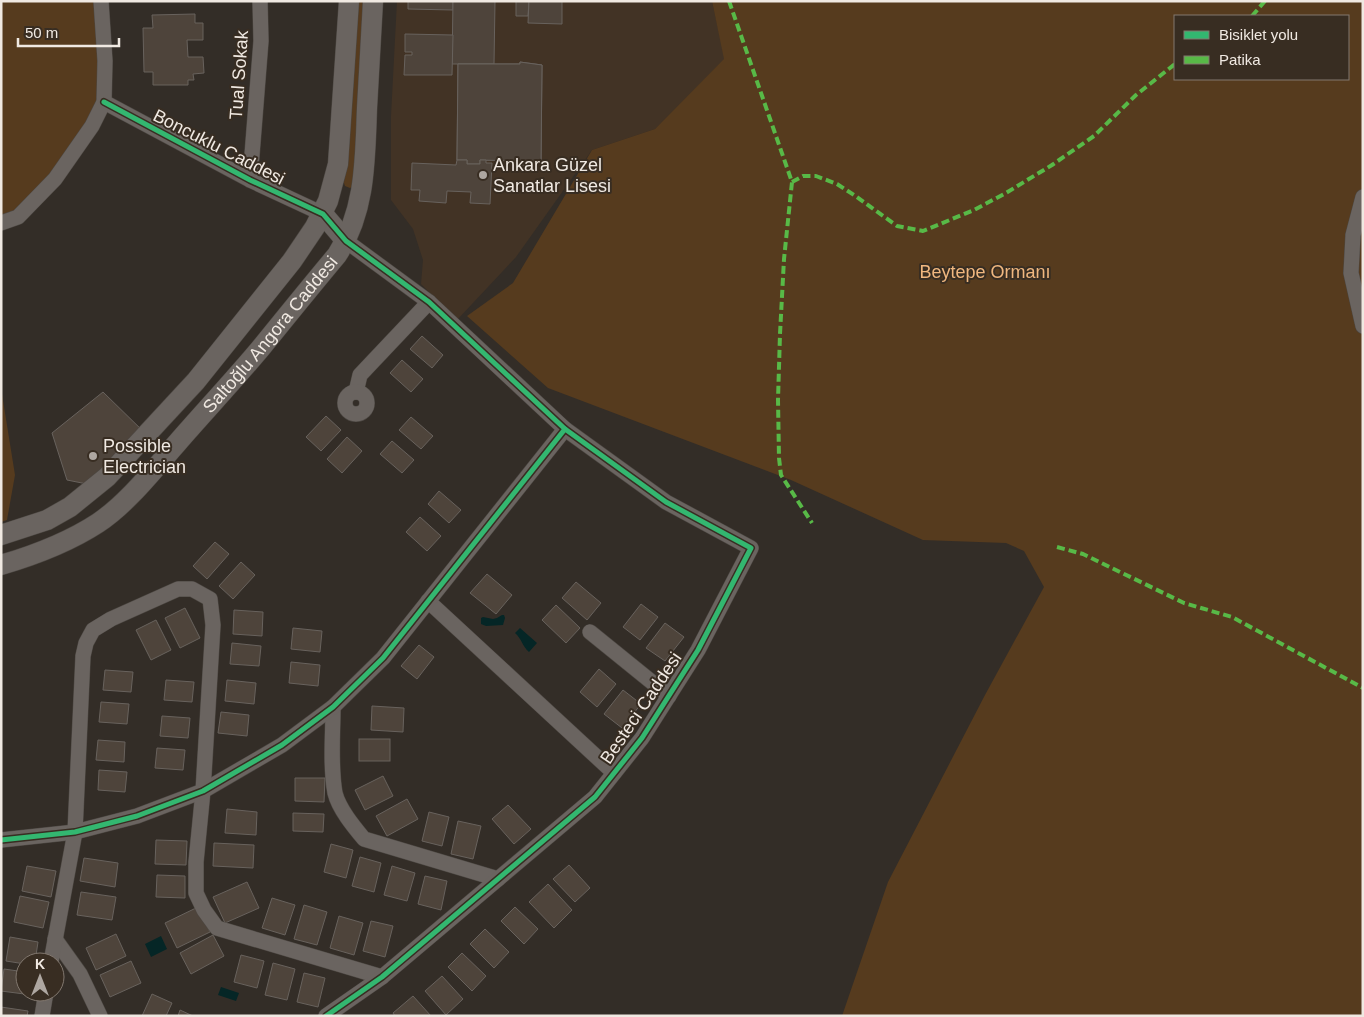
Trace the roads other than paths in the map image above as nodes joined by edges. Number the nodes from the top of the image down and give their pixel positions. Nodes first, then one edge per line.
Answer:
1 (100, 1) edge
2 (260, 1) edge
3 (349, 1) edge
4 (373, 1) edge
5 (104, 102) junction
6 (250, 180) junction
7 (1363, 196) edge
8 (323, 214) junction
9 (1, 223) edge
10 (346, 241) junction
11 (429, 302) junction
12 (1363, 326) edge
13 (356, 392) dead end
14 (565, 429) junction
15 (1, 535) edge
16 (1, 565) edge
17 (428, 601) junction
18 (590, 632) dead end
19 (669, 696) junction
20 (333, 707) junction
21 (614, 773) junction
22 (203, 791) junction
23 (75, 832) junction
24 (1, 840) edge
25 (498, 879) junction
26 (55, 939) junction
27 (53, 952) edge
28 (382, 977) junction
29 (44, 1002) edge
30 (336, 1013) edge
31 (42, 1016) edge
32 (100, 1016) edge

1 - 5 street
2 - 6 street, Tual Sokak
3 - 8 street, Saltoğlu Angora Caddesi
4 - 10 street, Saltoğlu Angora Caddesi
5 - 6 street, Boncuklu Caddesi
5 - 9 street
6 - 8 street, Boncuklu Caddesi
7 - 12 street
8 - 10 street
8 - 15 street, Saltoğlu Angora Caddesi
10 - 11 street
10 - 16 street, Saltoğlu Angora Caddesi
11 - 13 street
11 - 14 street
14 - 17 street
14 - 19 street, Besteci Caddesi
17 - 20 street
17 - 21 street
18 - 19 street
19 - 21 street, Besteci Caddesi
20 - 22 street
20 - 25 street
21 - 25 street, Besteci Caddesi
22 - 23 street
22 - 23 street
22 - 28 street
23 - 24 street
23 - 26 street
25 - 28 street, Besteci Caddesi
26 - 27 street
26 - 32 street
28 - 30 street, Besteci Caddesi
29 - 31 street

